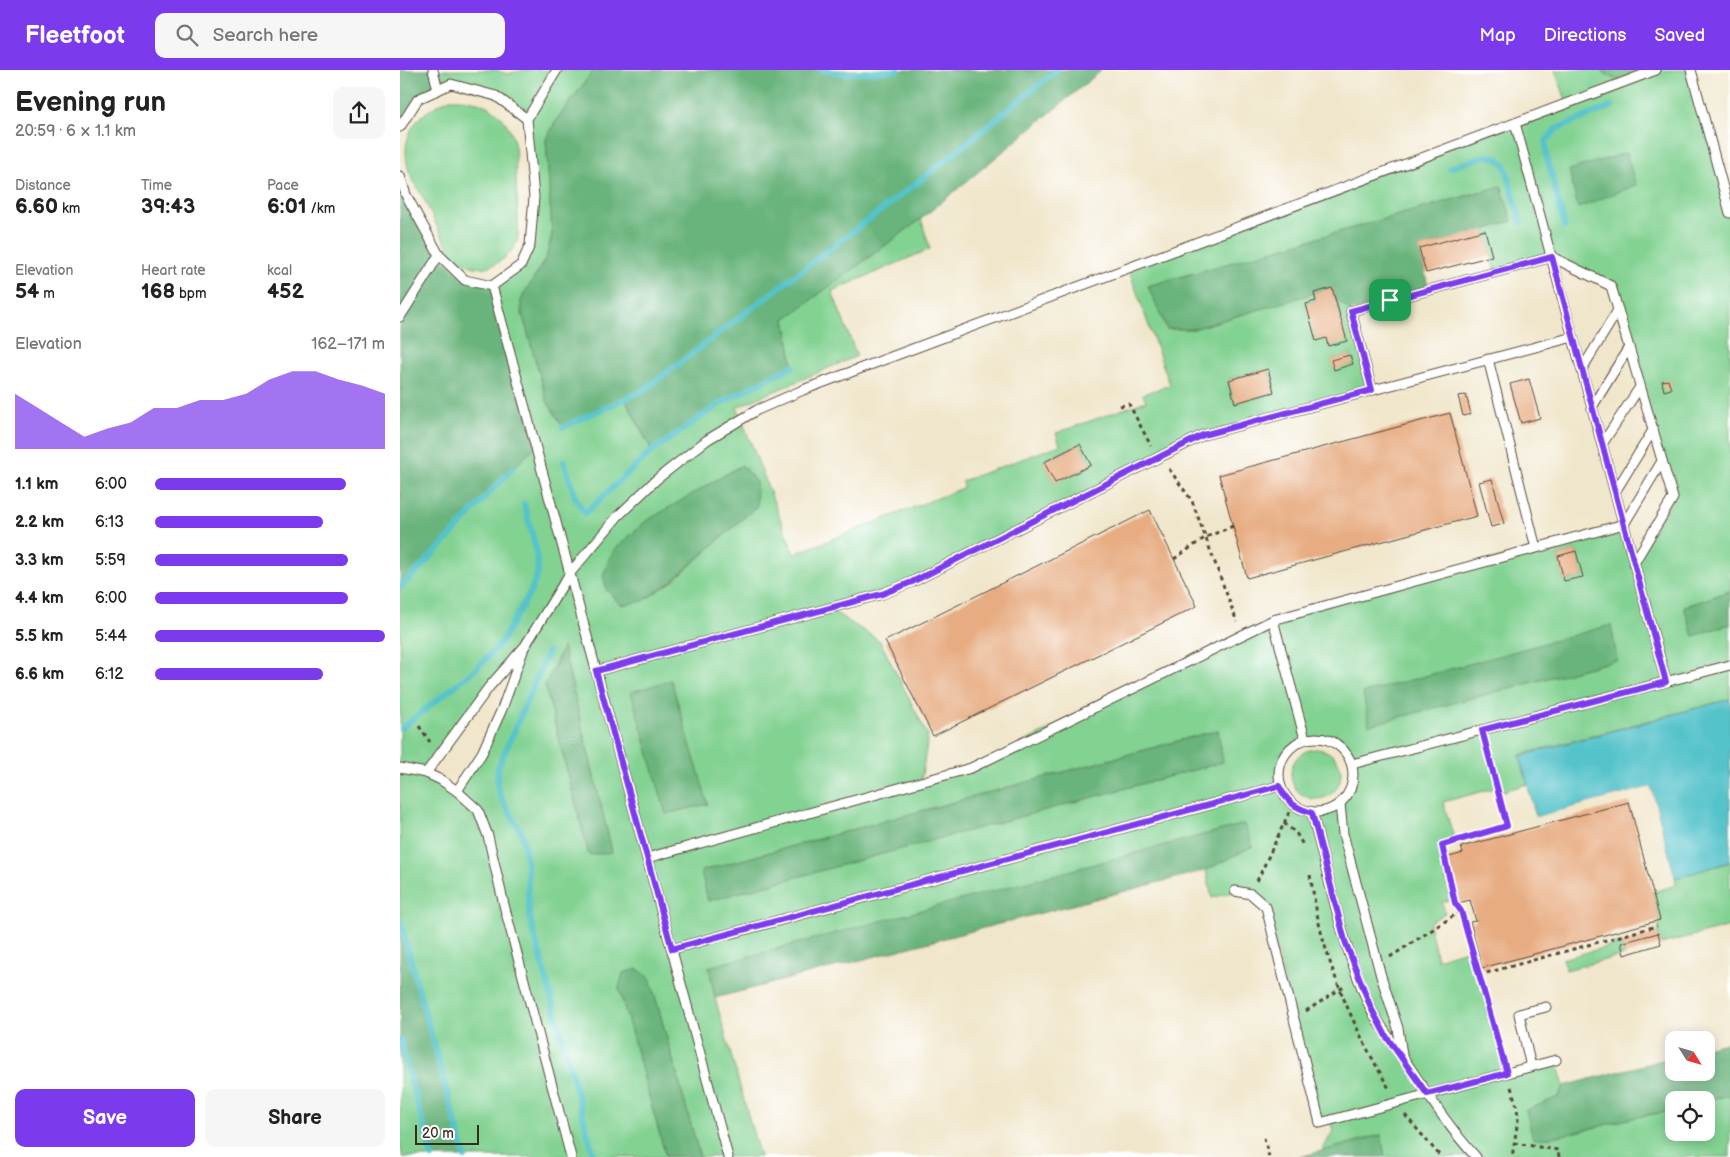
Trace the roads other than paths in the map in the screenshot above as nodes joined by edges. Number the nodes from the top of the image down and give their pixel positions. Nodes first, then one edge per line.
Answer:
1 (432, 70) edge
2 (557, 70) edge
3 (1656, 70) edge
4 (1691, 70) edge
5 (438, 90) junction
6 (527, 119) junction
7 (1515, 123) junction
8 (400, 127) edge
9 (400, 176) edge
10 (1730, 213) edge
11 (439, 256) junction
12 (1552, 257) junction
13 (492, 286) junction
14 (1618, 310) junction
15 (400, 317) edge
16 (1573, 337) junction
17 (1629, 347) junction
18 (1488, 359) junction
19 (1582, 369) junction
20 (1640, 387) junction
21 (1372, 390) junction
22 (1592, 407) junction
23 (1653, 430) junction
24 (1602, 444) junction
25 (1662, 460) junction
26 (1615, 492) junction
27 (1624, 524) junction
28 (1536, 548) junction
29 (1634, 563) junction
30 (570, 574) junction
31 (1273, 620) junction
32 (525, 646) junction
33 (1730, 665) edge
34 (596, 671) junction
35 (1666, 682) junction
36 (1304, 738) junction
37 (1352, 764) junction
38 (400, 768) edge
39 (426, 773) junction
40 (1279, 786) junction
41 (457, 791) junction
42 (1340, 804) junction
43 (1312, 813) junction
44 (647, 858) junction
45 (1235, 891) dead end
46 (672, 949) junction
47 (1546, 1007) dead end
48 (1403, 1057) junction
49 (1556, 1060) dead end
50 (1531, 1067) junction
51 (1427, 1094) junction
52 (571, 1157) edge
53 (728, 1157) edge
54 (1476, 1157) edge

1 - 5 lane
2 - 6 lane
3 - 7 lane
4 - 10 lane
5 - 6 lane
5 - 8 lane
6 - 13 lane
7 - 12 lane
7 - 30 lane
9 - 11 lane
11 - 13 lane
11 - 15 lane
12 - 14 lane
12 - 16 lane
12 - 21 lane
13 - 30 lane
14 - 17 lane
14 - 19 lane
16 - 18 lane
16 - 19 lane
17 - 20 lane
17 - 22 lane
18 - 21 lane
18 - 28 lane
19 - 22 lane
20 - 23 lane
20 - 24 lane
21 - 34 lane
22 - 24 lane
23 - 25 lane
23 - 26 lane
24 - 26 lane
25 - 27 lane
25 - 29 lane
26 - 27 lane
27 - 28 lane
27 - 29 lane
28 - 31 lane
29 - 35 lane
30 - 32 lane
30 - 34 lane
31 - 36 lane
31 - 44 lane
32 - 39 lane
32 - 41 lane
33 - 35 lane
34 - 44 lane
35 - 37 lane
36 - 37 lane
36 - 40 lane
37 - 42 lane
38 - 39 lane
39 - 41 lane
40 - 43 lane
40 - 46 lane
41 - 52 lane
42 - 43 lane
42 - 48 lane
43 - 48 lane
44 - 46 lane
45 - 51 lane
46 - 53 lane
47 - 50 lane
48 - 51 lane
49 - 50 lane
50 - 51 lane
51 - 54 lane

